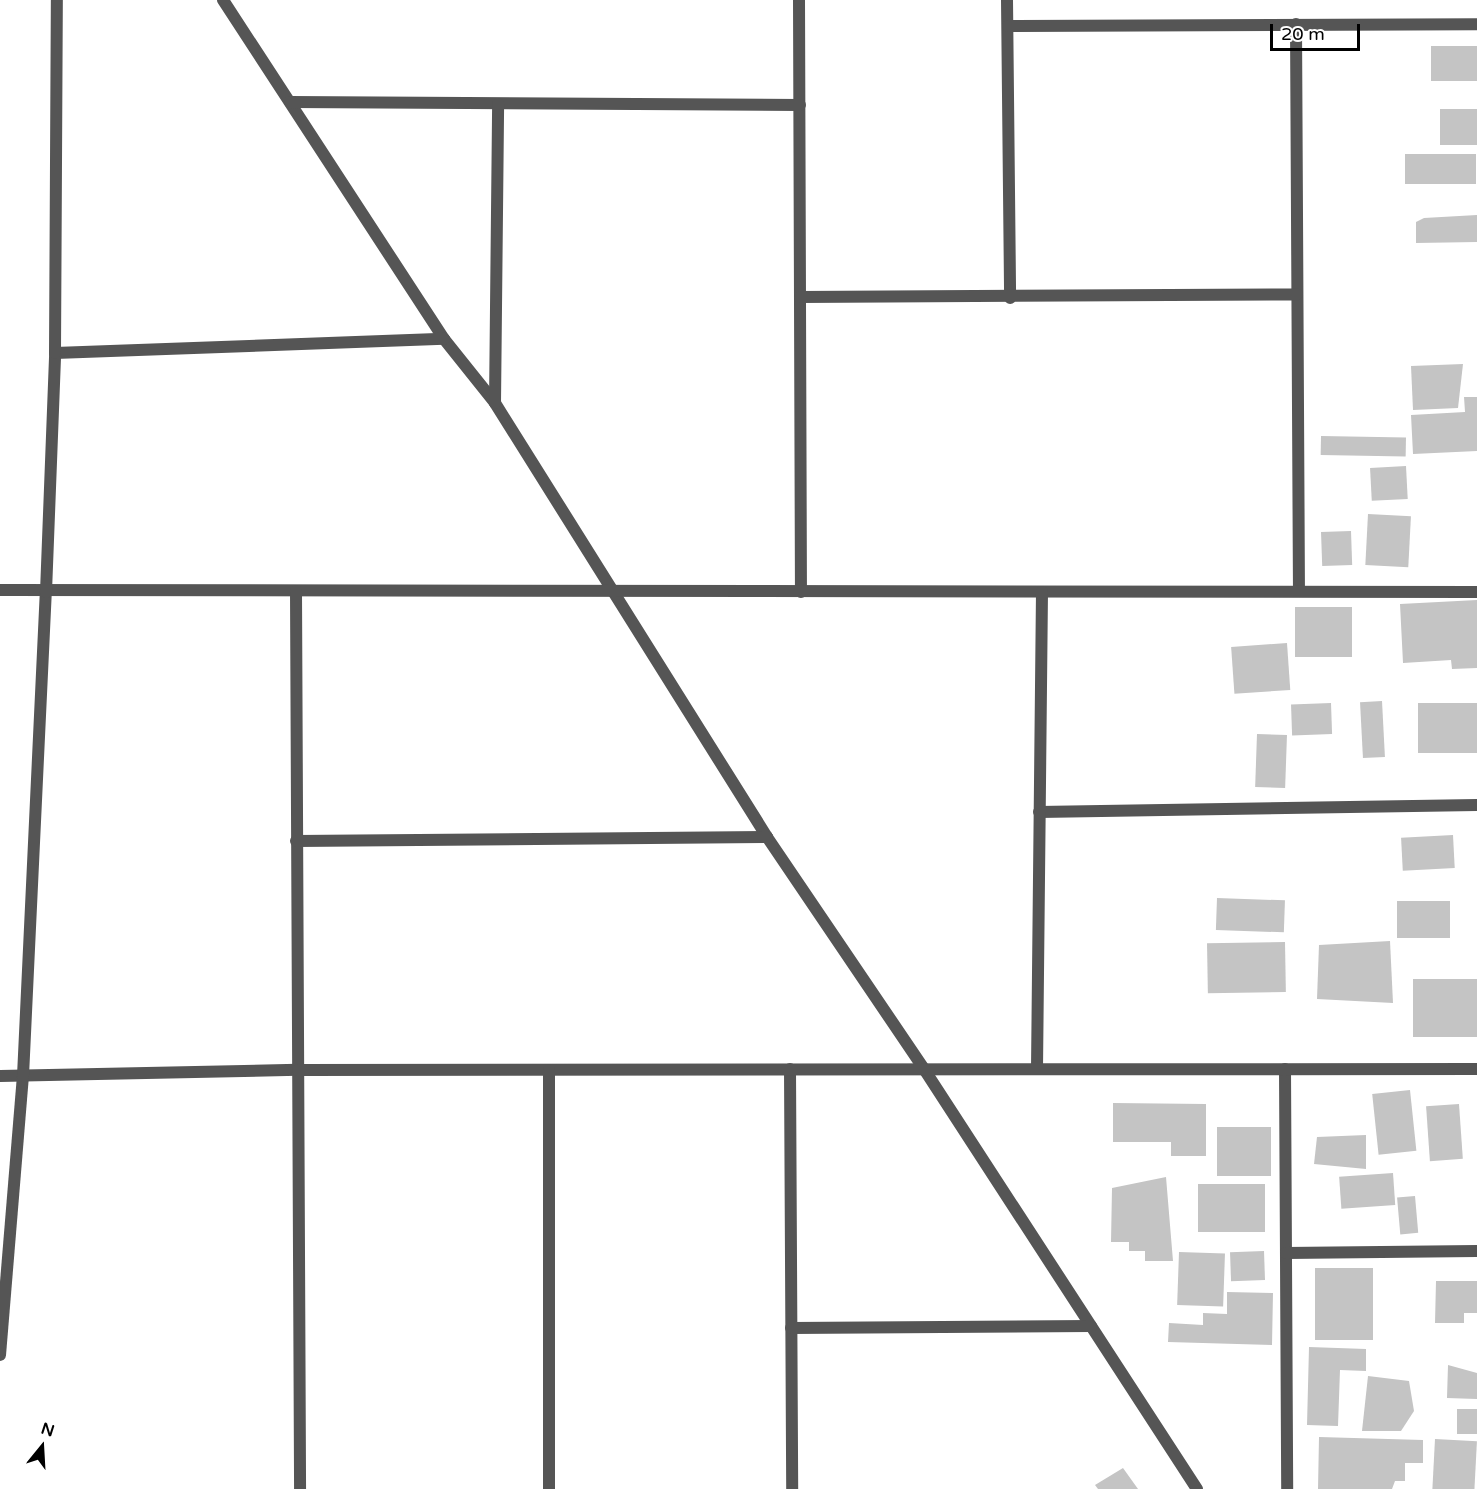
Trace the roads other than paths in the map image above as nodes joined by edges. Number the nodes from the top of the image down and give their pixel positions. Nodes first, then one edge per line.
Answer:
1 (57, 0) edge
2 (223, 0) edge
3 (799, 0) edge
4 (1007, 0) edge
5 (1296, 24) junction
6 (1477, 24) edge
7 (1008, 26) junction
8 (290, 102) junction
9 (498, 104) junction
10 (800, 105) junction
11 (1297, 294) junction
12 (800, 297) junction
13 (1010, 298) junction
14 (444, 339) junction
15 (55, 353) junction
16 (495, 403) junction
17 (0, 590) edge
18 (296, 591) junction
19 (1299, 591) junction
20 (46, 592) junction
21 (613, 592) junction
22 (801, 592) junction
23 (1042, 592) junction
24 (1477, 592) edge
25 (1477, 805) edge
26 (1039, 812) junction
27 (766, 837) junction
28 (296, 841) junction
29 (790, 1069) junction
30 (924, 1069) junction
31 (1285, 1069) junction
32 (1477, 1069) edge
33 (298, 1070) junction
34 (549, 1070) junction
35 (1037, 1070) junction
36 (0, 1076) edge
37 (23, 1076) junction
38 (1477, 1251) edge
39 (1286, 1253) junction
40 (1091, 1326) junction
41 (791, 1328) junction
42 (0, 1355) edge
43 (300, 1489) edge
44 (549, 1489) edge
45 (792, 1489) edge
46 (1197, 1489) edge
47 (1287, 1489) edge

1 - 15 street
2 - 8 street
3 - 10 street
4 - 7 street
5 - 6 street
5 - 7 street
5 - 11 street
7 - 13 street
8 - 9 street
8 - 14 street
9 - 10 street
9 - 16 street
10 - 12 street
11 - 13 street
11 - 19 street
12 - 13 street
12 - 22 street
14 - 15 street
14 - 16 street
15 - 20 street
16 - 21 street
17 - 20 street
18 - 20 street
18 - 21 street
18 - 28 street
19 - 23 street
19 - 24 street
20 - 37 street
21 - 22 street
21 - 27 street
22 - 23 street
23 - 26 street
25 - 26 street
26 - 35 street
27 - 28 street
27 - 30 street
28 - 33 street
29 - 30 street
29 - 34 street
29 - 41 street
30 - 35 street
30 - 40 street
31 - 32 street
31 - 35 street
31 - 39 street
33 - 34 street
33 - 37 street
33 - 43 street
34 - 44 street
36 - 37 street
37 - 42 street
38 - 39 street
39 - 47 street
40 - 41 street
40 - 46 street
41 - 45 street

